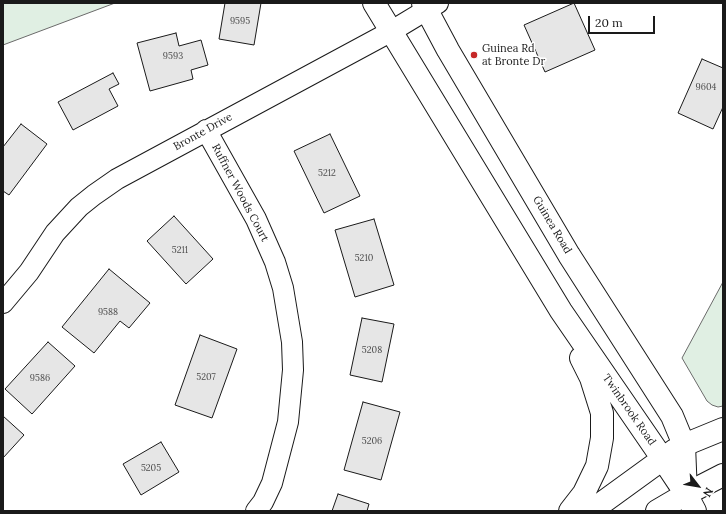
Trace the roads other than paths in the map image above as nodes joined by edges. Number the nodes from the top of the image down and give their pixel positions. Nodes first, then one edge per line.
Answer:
1 (374, 3) edge
2 (429, 5) edge
3 (390, 32) junction
4 (206, 130) junction
5 (3, 303) edge
6 (561, 311) junction
7 (723, 429) edge
8 (684, 445) junction
9 (662, 458) junction
10 (723, 475) edge
11 (691, 502) edge
12 (256, 511) edge
13 (570, 511) edge
14 (591, 511) edge
15 (657, 511) edge

1 - 3 main road
2 - 3 street, Bronte Drive
2 - 8 main road, Guinea Road
3 - 4 street, Bronte Drive
3 - 6 main road
4 - 5 street, Bronte Drive
4 - 12 street, Ruffner Woods Court
6 - 9 main road, Twinbrook Road
6 - 13 main road
7 - 8 main road
8 - 9 main road
8 - 11 main road, Guinea Road
9 - 11 main road, Twinbrook Road
9 - 14 main road
10 - 11 main road
11 - 15 main road

